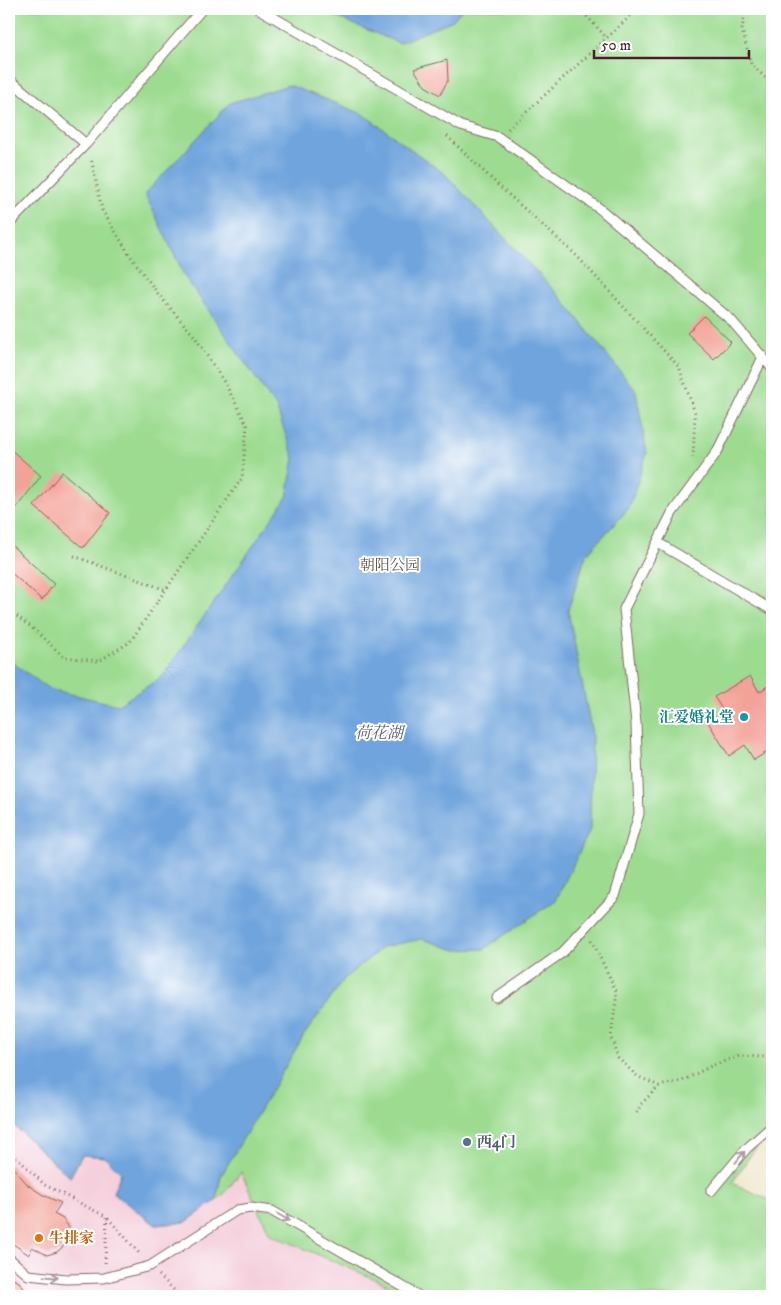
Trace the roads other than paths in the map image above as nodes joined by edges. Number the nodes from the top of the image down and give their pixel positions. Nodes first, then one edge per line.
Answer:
1 (202, 9) edge
2 (259, 9) edge
3 (9, 80) edge
4 (86, 144) junction
5 (9, 224) edge
6 (763, 357) junction
7 (772, 368) edge
8 (658, 543) junction
9 (772, 610) edge
10 (497, 998) dead end
11 (772, 1126) edge
12 (711, 1191) dead end
13 (9, 1258) edge
14 (419, 1296) edge

1 - 4 lane
2 - 6 lane
3 - 4 lane
4 - 5 lane
6 - 7 lane
6 - 8 lane
8 - 9 lane
8 - 10 lane
12 -> 11 lane
13 -> 14 lane

